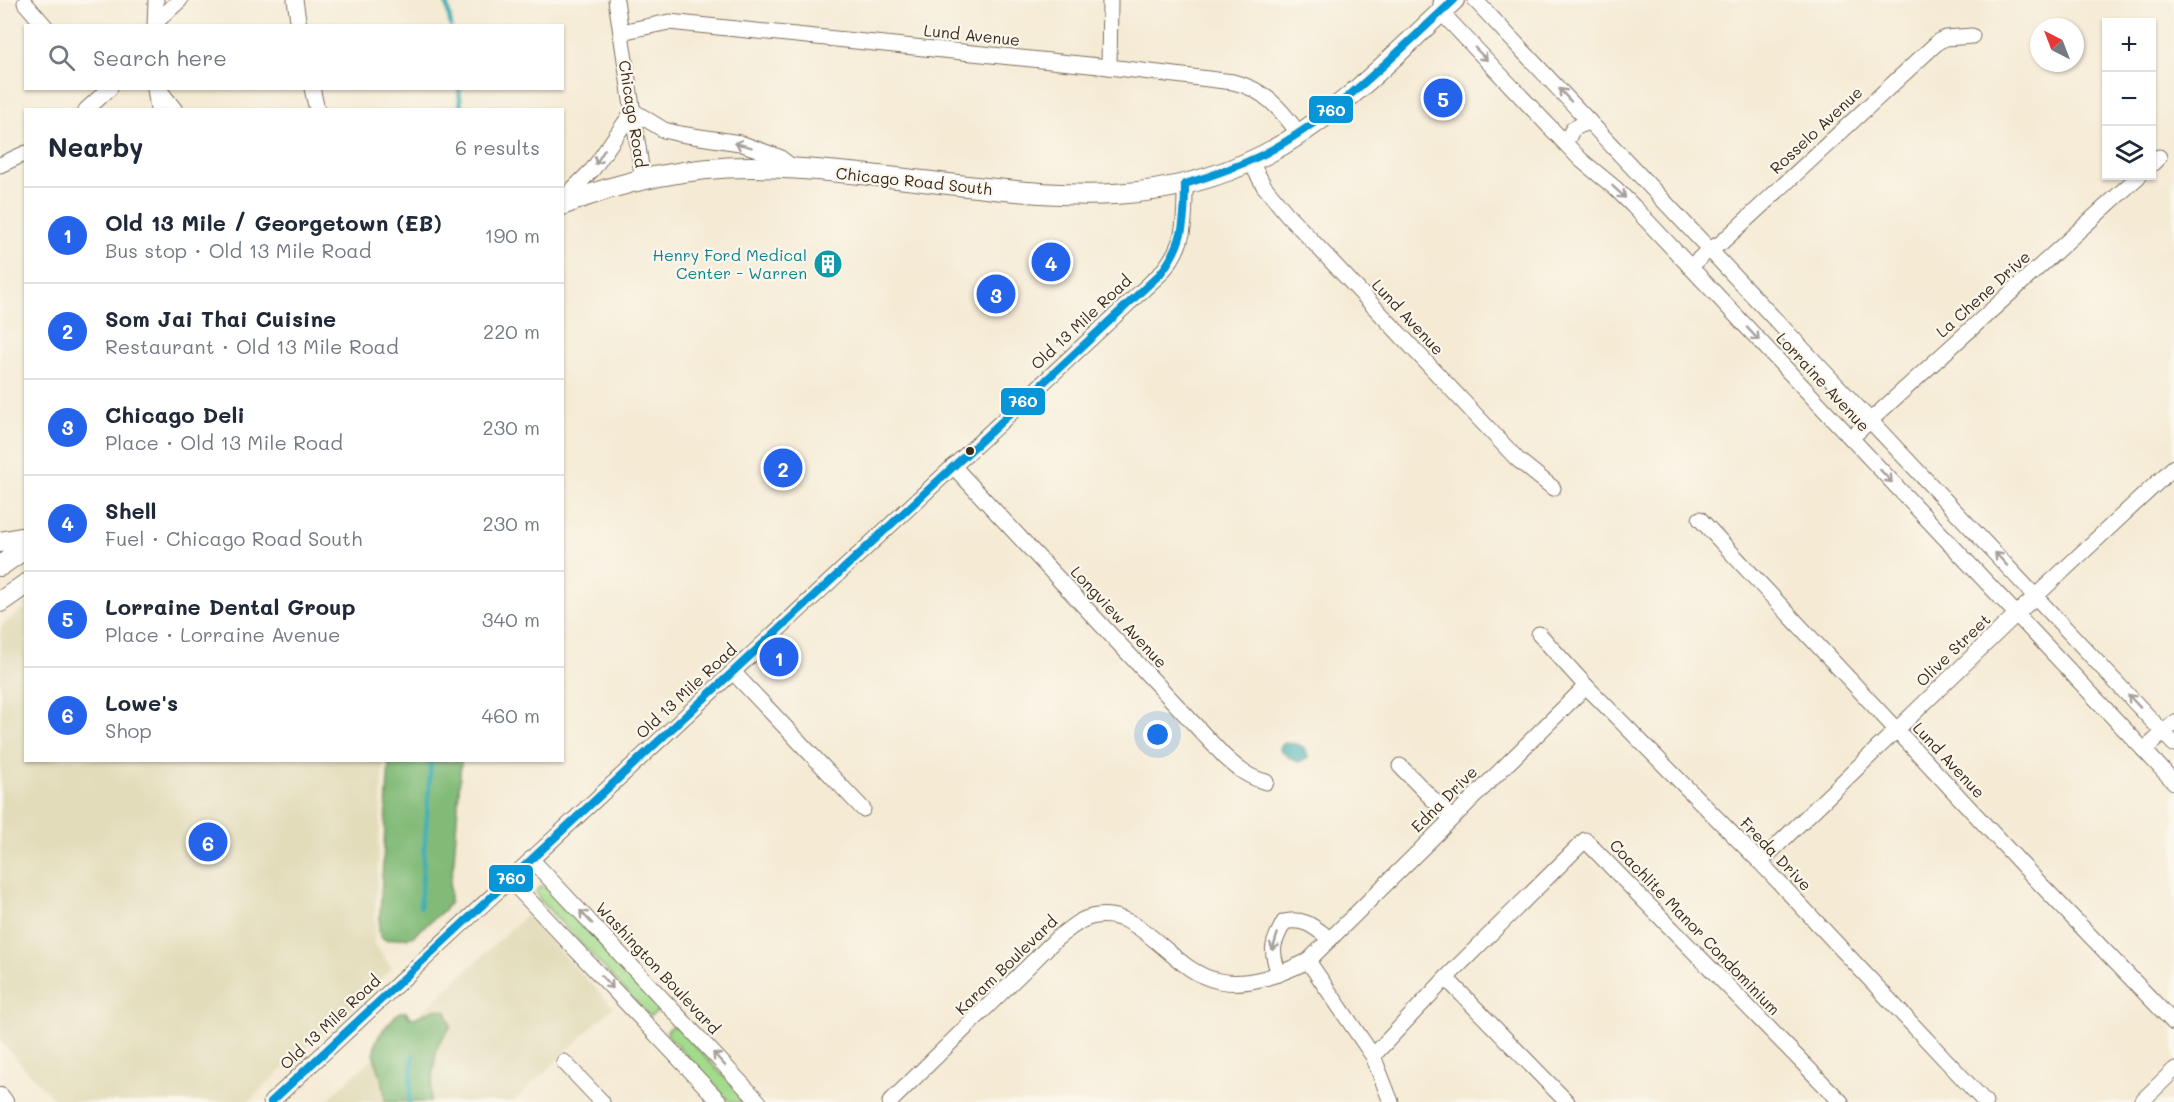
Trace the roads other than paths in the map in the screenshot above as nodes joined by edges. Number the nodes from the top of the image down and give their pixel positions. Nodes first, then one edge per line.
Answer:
1 (156, 0) edge
2 (180, 0) edge
3 (295, 0) edge
4 (616, 0) edge
5 (1110, 0) edge
6 (1475, 0) edge
7 (25, 3) dead end
8 (1445, 4) edge
9 (43, 24) edge
10 (156, 24) edge
11 (299, 24) edge
12 (621, 32) junction
13 (1972, 36) dead end
14 (1109, 67) junction
15 (106, 90) edge
16 (157, 90) edge
17 (159, 90) edge
18 (312, 90) edge
19 (88, 108) edge
20 (158, 108) edge
21 (173, 108) edge
22 (317, 108) edge
23 (633, 111) junction
24 (1589, 121) junction
25 (1299, 134) junction
26 (1565, 143) junction
27 (24, 154) edge
28 (1250, 160) junction
29 (0, 165) edge
30 (795, 170) junction
31 (643, 180) junction
32 (2135, 180) edge
33 (1185, 184) junction
34 (564, 198) edge
35 (564, 204) edge
36 (1710, 249) junction
37 (1690, 267) junction
38 (1870, 421) junction
39 (1851, 438) junction
40 (953, 466) junction
41 (2174, 467) edge
42 (1553, 488) dead end
43 (1700, 519) dead end
44 (24, 539) edge
45 (24, 549) edge
46 (7, 557) edge
47 (24, 585) edge
48 (2036, 596) junction
49 (0, 602) edge
50 (2016, 615) junction
51 (1539, 634) dead end
52 (732, 672) junction
53 (1586, 686) junction
54 (2168, 727) edge
55 (1897, 730) junction
56 (2174, 744) edge
57 (2144, 750) junction
58 (1400, 766) dead end
59 (1266, 782) dead end
60 (2174, 782) edge
61 (863, 809) dead end
62 (1451, 818) junction
63 (531, 859) junction
64 (1760, 862) junction
65 (509, 879) junction
66 (1330, 939) junction
67 (1308, 961) junction
68 (1279, 974) junction
69 (1446, 978) junction
70 (2174, 1023) edge
71 (1373, 1056) junction
72 (564, 1062) dead end
73 (2174, 1070) edge
74 (0, 1098) edge
75 (3, 1102) edge
76 (271, 1102) edge
77 (602, 1102) edge
78 (720, 1102) edge
79 (759, 1102) edge
80 (890, 1102) edge
81 (1391, 1102) edge
82 (1567, 1102) edge
83 (1841, 1102) edge
84 (1985, 1102) edge
85 (2141, 1102) edge

1 - 10 street
2 - 10 street
3 - 11 street
4 - 12 street, Chicago Road
5 - 14 street
24 -> 6 street, Lorraine Avenue
7 - 9 street
8 - 25 main road, Chicago Road South
8 -> 26 street, Lorraine Avenue
12 - 14 street, Lund Avenue
12 - 23 street, Chicago Road
13 - 36 street, Rosselo Avenue
14 - 25 street, Lund Avenue
15 - 19 street
16 - 20 street
17 - 21 street
18 - 22 street
30 -> 23 street
23 - 31 street, Chicago Road
23 -> 34 street
24 - 26 street
24 - 36 street, Lorraine Avenue
25 - 28 main road, Chicago Road South
26 -> 37 street, Lorraine Avenue
27 - 29 street
28 - 33 main road, Chicago Road South
28 - 42 street, Lund Avenue
30 - 31 main road, Chicago Road South
30 - 33 main road, Chicago Road South
31 - 35 main road, Chicago Road
32 - 38 street, La Chene Drive
33 - 40 street, Old 13 Mile Road
36 - 37 street, Rosselo Avenue
36 - 38 street, Lorraine Avenue
37 -> 39 street, Lorraine Avenue
38 - 39 street, La Chene Drive
48 -> 38 street, Lorraine Avenue
39 -> 50 street, Lorraine Avenue
40 - 52 street, Old 13 Mile Road
40 - 59 street, Longview Avenue
41 - 48 street, Olive Street
43 - 55 street, Lund Avenue
44 - 46 main road
45 - 46 main road
47 - 49 main road
48 - 50 street, Olive Street
54 -> 48 street, Lorraine Avenue
50 - 55 street, Olive Street
50 - 57 street, Lorraine Avenue
51 - 53 street, Freda Drive
52 - 61 street
52 - 63 street, Old 13 Mile Road
53 - 62 street, Edna Drive
53 - 64 street, Freda Drive
54 - 56 street, Lorraine Avenue
54 - 57 street
55 - 64 street, Olive Street
55 - 70 street, Lund Avenue
57 - 60 street, Lorraine Avenue
58 - 62 street
62 - 66 street, Edna Drive
63 - 65 street, Old 13 Mile Road
79 -> 63 street, Washington Boulevard
64 - 84 street, Freda Drive
65 - 76 street, Old 13 Mile Road
65 -> 78 street
66 - 67 street, Edna Drive
66 -> 68 street
67 - 68 street, Karam Boulevard
67 - 71 street
68 - 80 street, Karam Boulevard
69 - 71 street, Coachlite Manor Condominium
69 - 82 street
69 - 83 street, Coachlite Manor Condominium
71 - 81 street
72 - 77 street
73 - 85 street
74 - 75 main road

